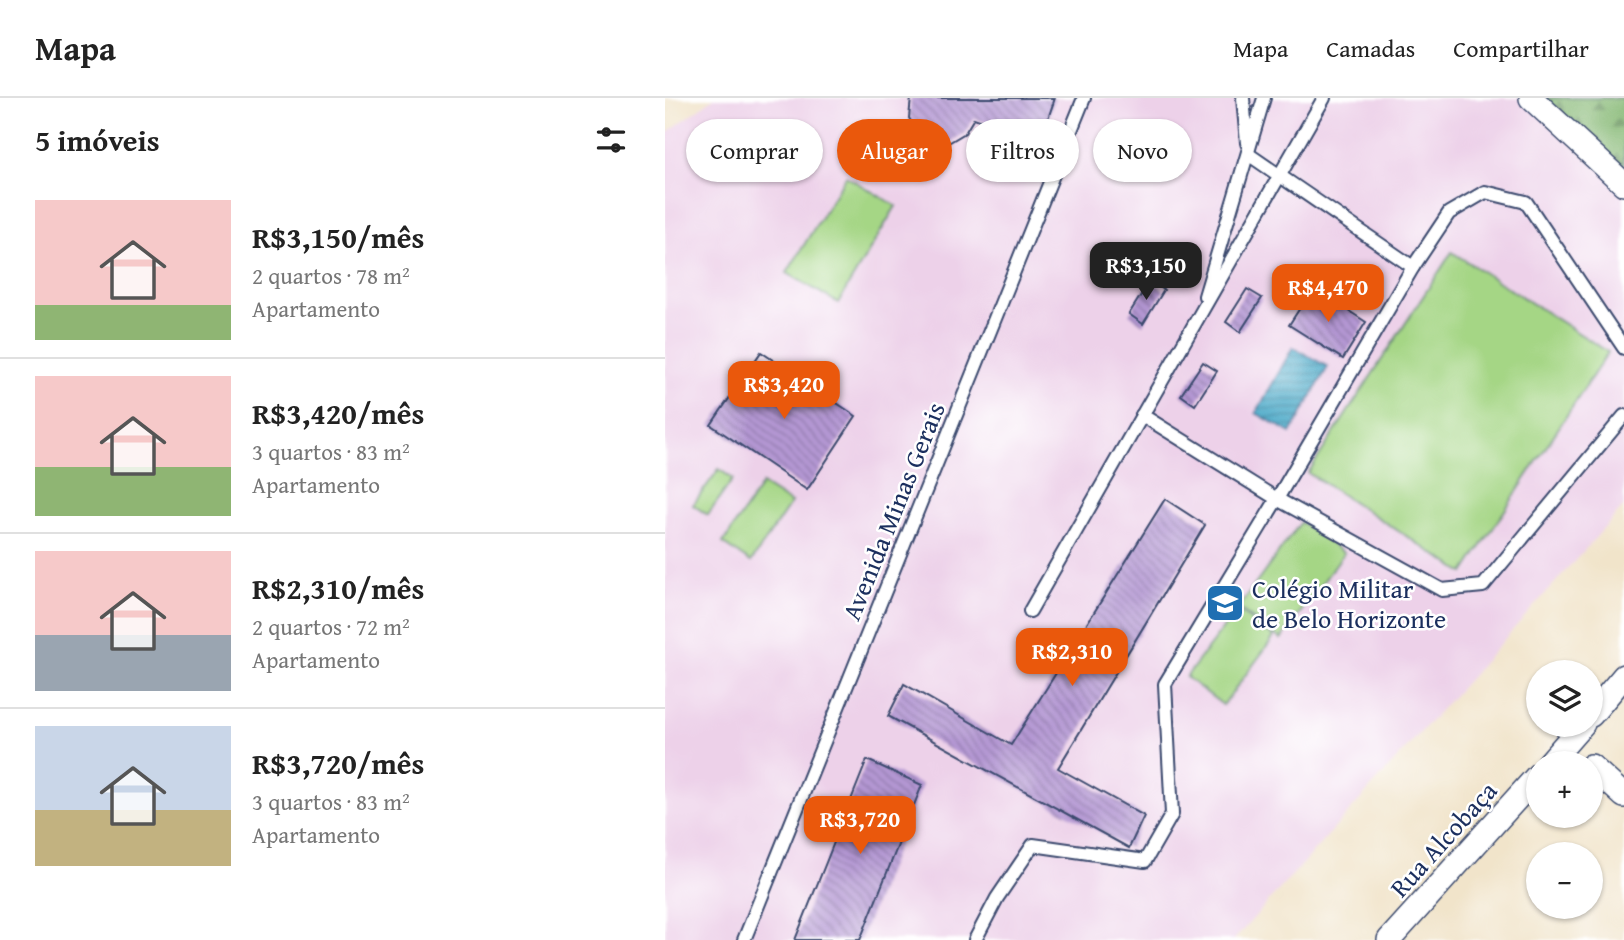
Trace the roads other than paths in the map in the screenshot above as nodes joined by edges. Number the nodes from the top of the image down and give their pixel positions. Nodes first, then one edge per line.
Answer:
1 (1084, 98) edge
2 (1243, 98) edge
3 (1263, 98) edge
4 (1324, 98) edge
5 (1531, 98) edge
6 (1248, 154) junction
7 (1279, 176) junction
8 (1624, 184) edge
9 (1413, 267) junction
10 (1198, 318) junction
11 (1624, 348) edge
12 (1142, 415) junction
13 (1624, 416) edge
14 (1277, 499) junction
15 (1030, 611) dead end
16 (1624, 676) edge
17 (1603, 701) edge
18 (1572, 737) edge
19 (1566, 744) junction
20 (1560, 751) edge
21 (1574, 751) edge
22 (1603, 777) edge
23 (1526, 788) edge
24 (1624, 796) edge
25 (744, 940) edge
26 (975, 940) edge
27 (1389, 940) edge

1 - 25 lane, Avenida Minas Gerais
2 - 6 lane
3 - 6 lane
4 - 7 lane
5 - 8 street
6 - 7 lane
6 - 10 lane
7 - 9 lane
7 - 10 lane
9 - 11 lane
9 - 14 lane
10 - 12 lane
12 - 14 lane
12 - 15 lane
13 - 14 lane
14 - 26 lane
16 - 17 street
18 - 19 street
19 - 20 street
19 - 21 street
22 - 24 street
23 - 27 street, Rua Alcobaça

